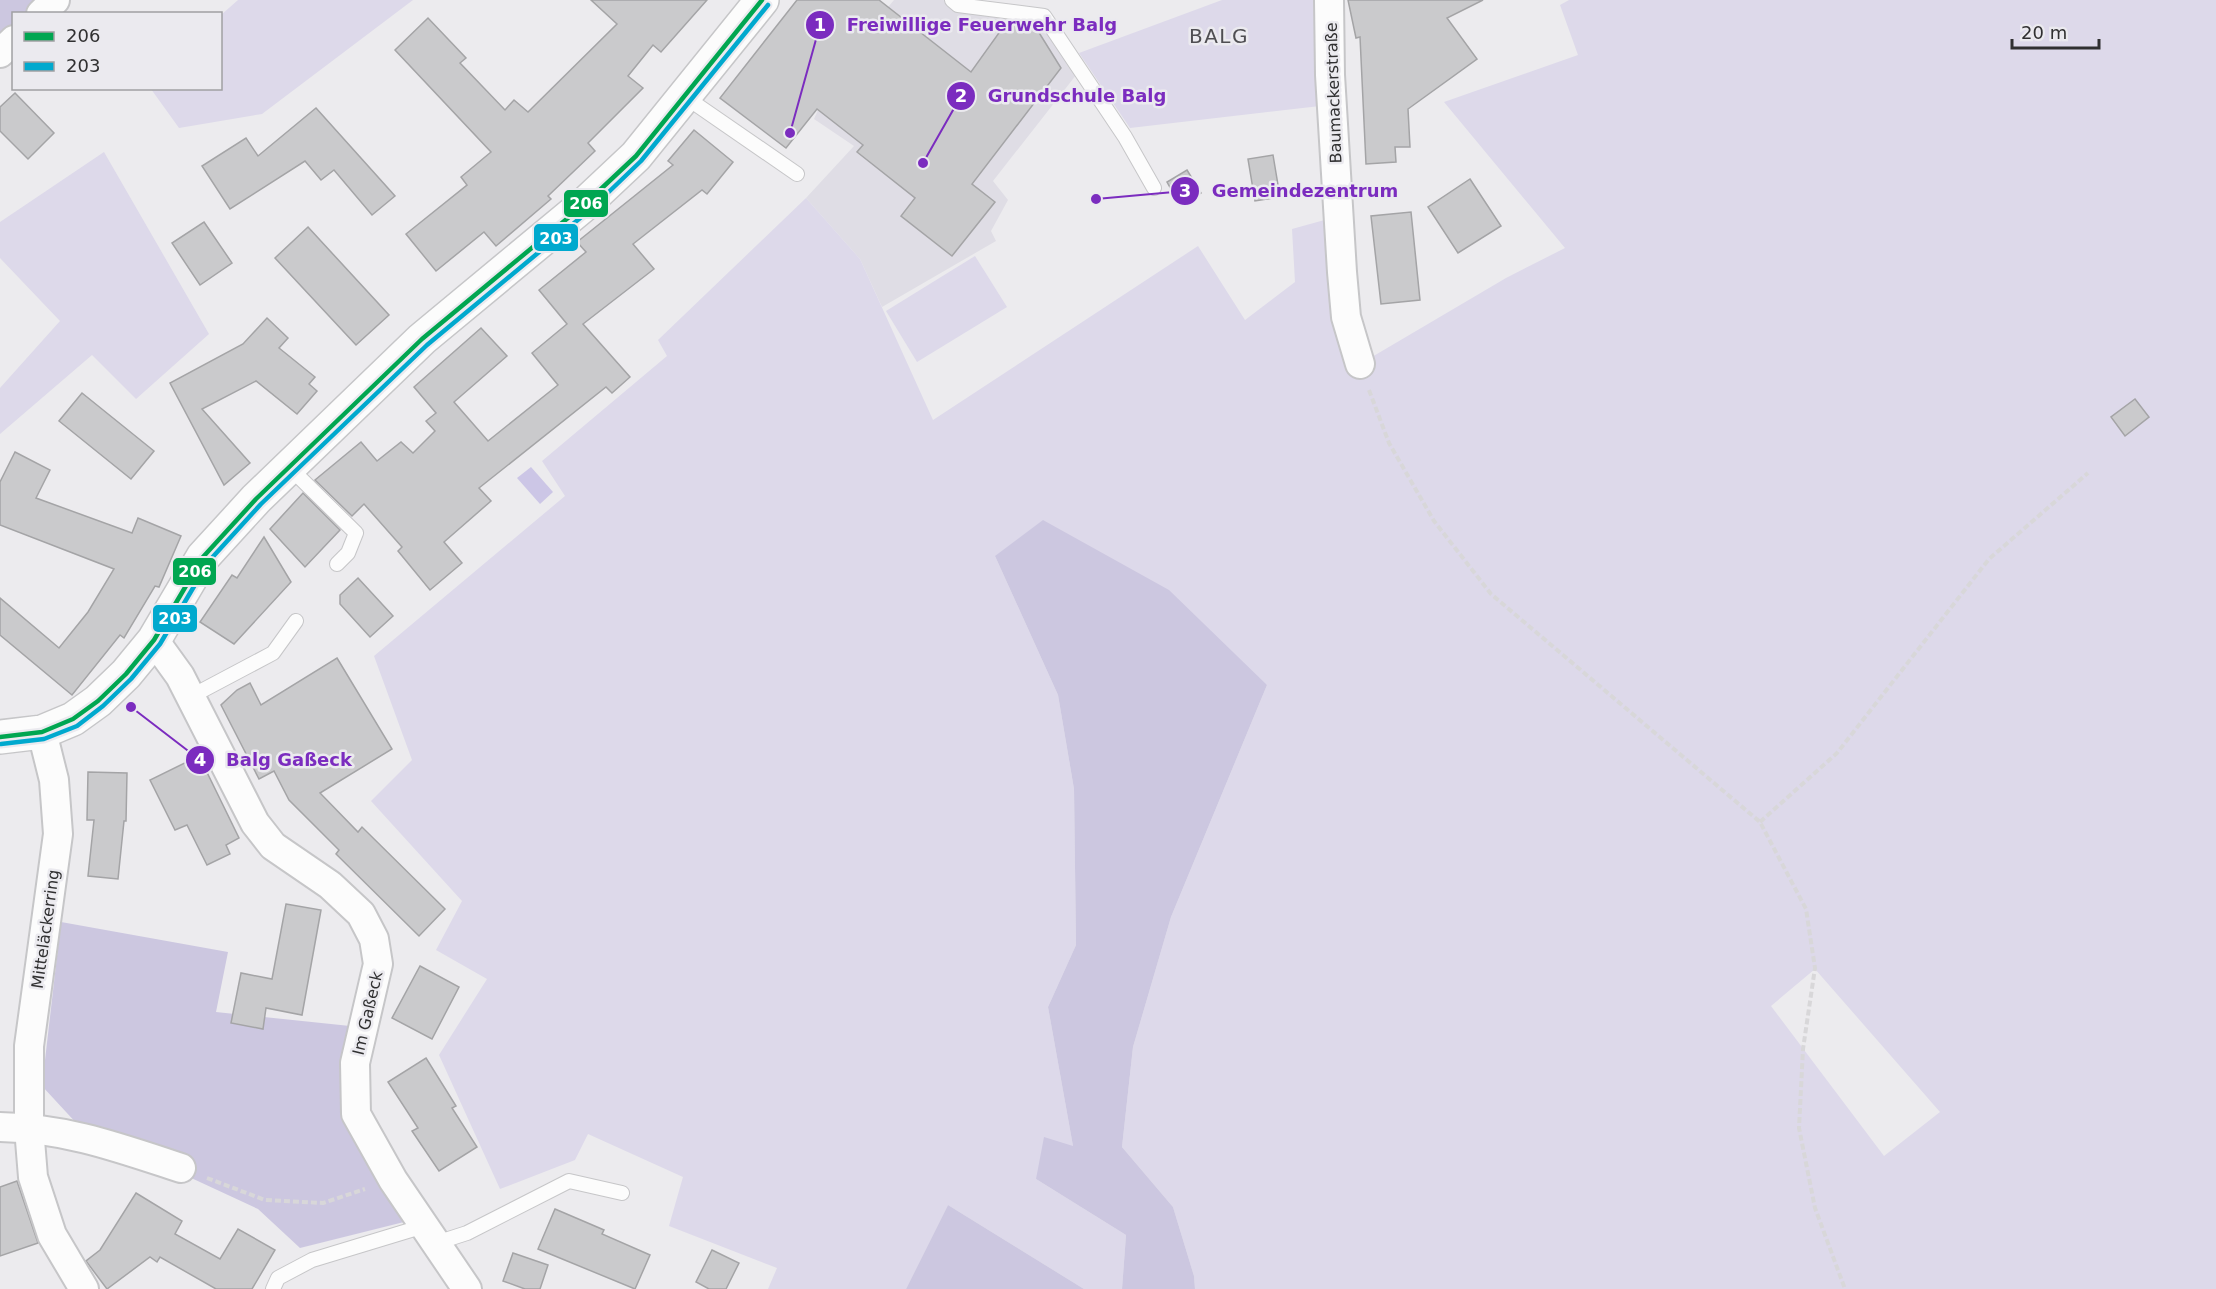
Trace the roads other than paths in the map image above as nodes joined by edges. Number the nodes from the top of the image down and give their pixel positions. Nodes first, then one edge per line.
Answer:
1 (55, 0) edge
2 (762, 0) edge
3 (952, 0) edge
4 (1329, 0) edge
5 (43, 12) edge
6 (12, 42) edge
7 (0, 53) edge
8 (684, 96) junction
9 (797, 174) dead end
10 (1154, 188) dead end
11 (1360, 364) road end
12 (287, 466) junction
13 (337, 564) dead end
14 (296, 621) dead end
15 (154, 640) junction
16 (190, 696) junction
17 (42, 732) junction
18 (0, 737) edge
19 (0, 1127) edge
20 (29, 1128) junction
21 (182, 1168) road end
22 (621, 1193) dead end
23 (430, 1234) junction
24 (84, 1289) edge
25 (273, 1289) edge
26 (467, 1289) edge

1 - 5 street
2 - 8 street
3 - 10 lane
4 - 11 street, Baumackerstraße
6 - 7 street
8 - 9 lane
8 - 12 street
12 - 13 lane
12 - 15 street
14 - 16 lane
15 - 16 street, Im Gaßeck
15 - 17 street
16 - 23 street, Im Gaßeck
17 - 18 street
17 - 20 street, Mitteläckerring
19 - 20 street
20 - 21 street
20 - 24 street, Mitteläckerring
22 - 23 lane
23 - 25 lane
23 - 26 street, Im Gaßeck

